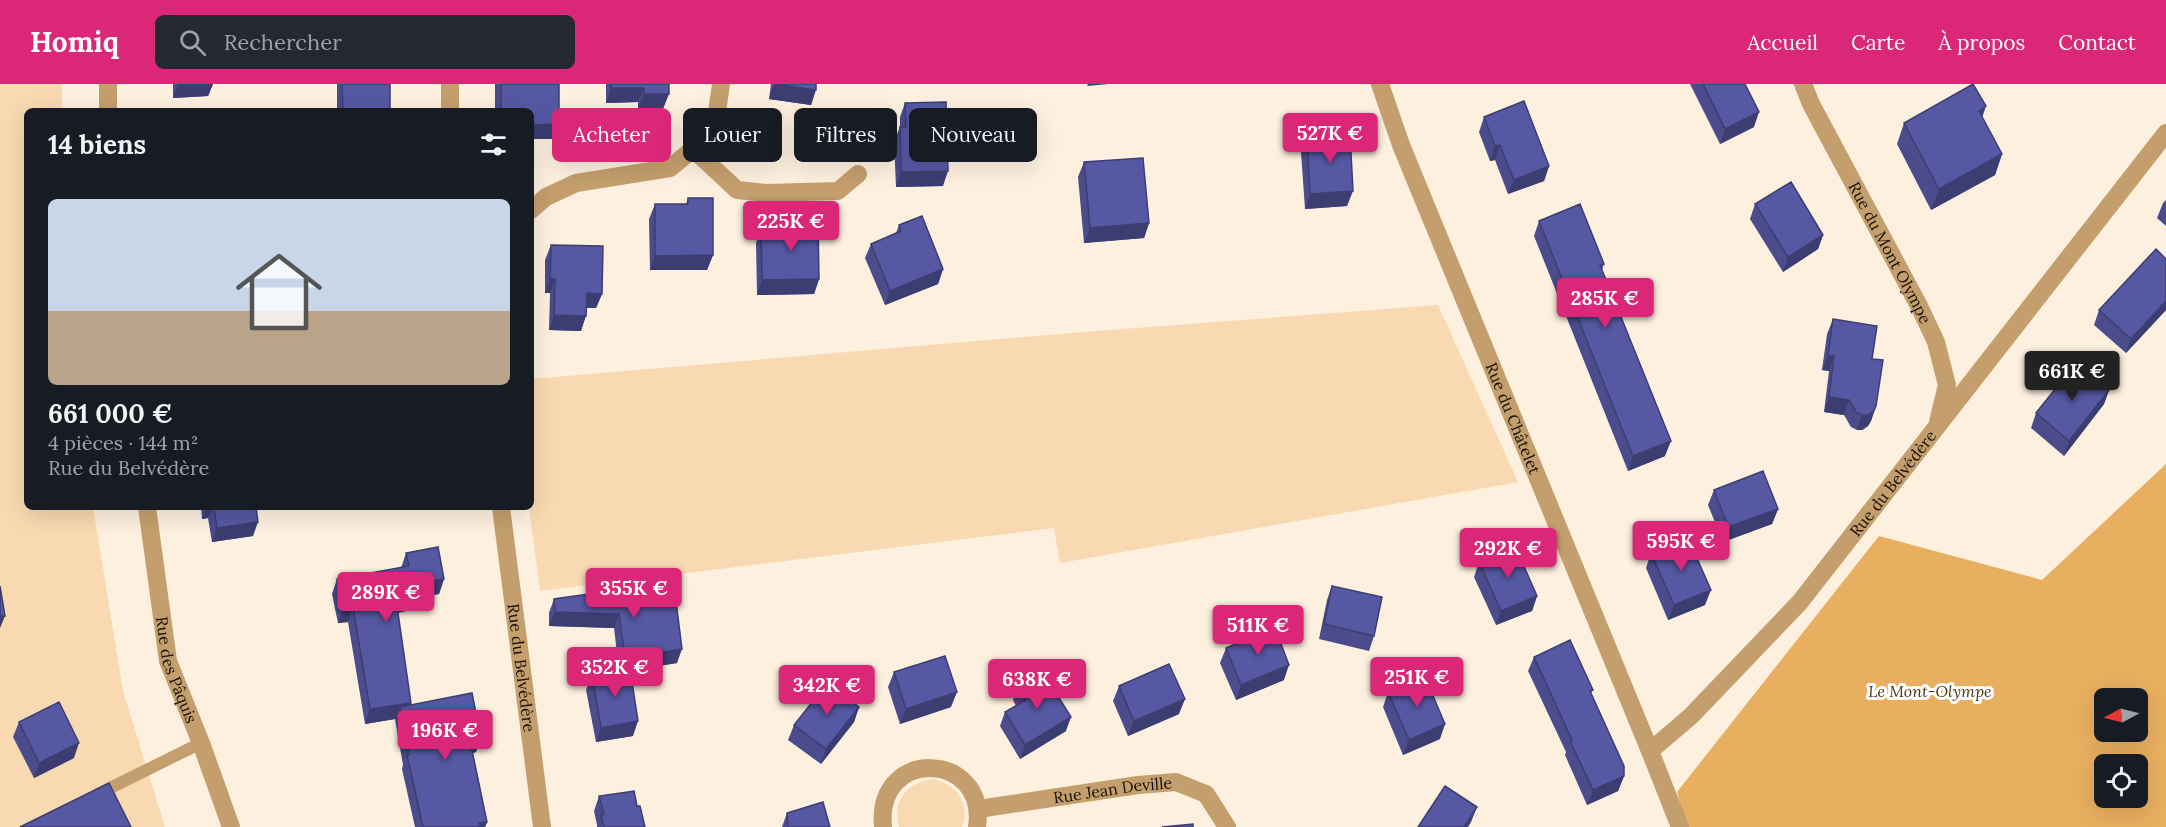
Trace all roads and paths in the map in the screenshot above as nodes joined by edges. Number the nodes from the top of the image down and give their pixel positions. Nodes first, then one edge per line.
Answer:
1 (108, 84) edge
2 (450, 84) edge
3 (721, 84) edge
4 (1380, 84) edge
5 (1803, 84) edge
6 (108, 108) edge
7 (450, 108) edge
8 (718, 108) edge
9 (2166, 133) edge
10 (683, 157) edge
11 (707, 162) edge
12 (858, 174) dead end
13 (534, 207) edge
14 (1936, 429) junction
15 (147, 510) edge
16 (501, 510) edge
17 (201, 743) junction
18 (1650, 752) junction
19 (82, 802) edge
20 (978, 818) edge
21 (231, 827) edge
22 (542, 827) edge
23 (883, 827) edge
24 (1227, 827) edge
25 (1680, 827) edge

1 - 6 street
2 - 7 street
3 - 8 street
4 - 18 street, Rue du Châtelet
5 - 14 street, Rue du Mont Olympe
9 - 14 street, Rue du Belvédère
10 - 13 street
11 - 12 street
14 - 18 street, Rue du Belvédère
15 - 17 street, Rue des Pâquis
16 - 22 street, Rue du Belvédère
17 - 19 lane
17 - 21 street, Rue des Pâquis
18 - 25 street
20 - 23 street
20 - 24 street, Rue Jean Deville

